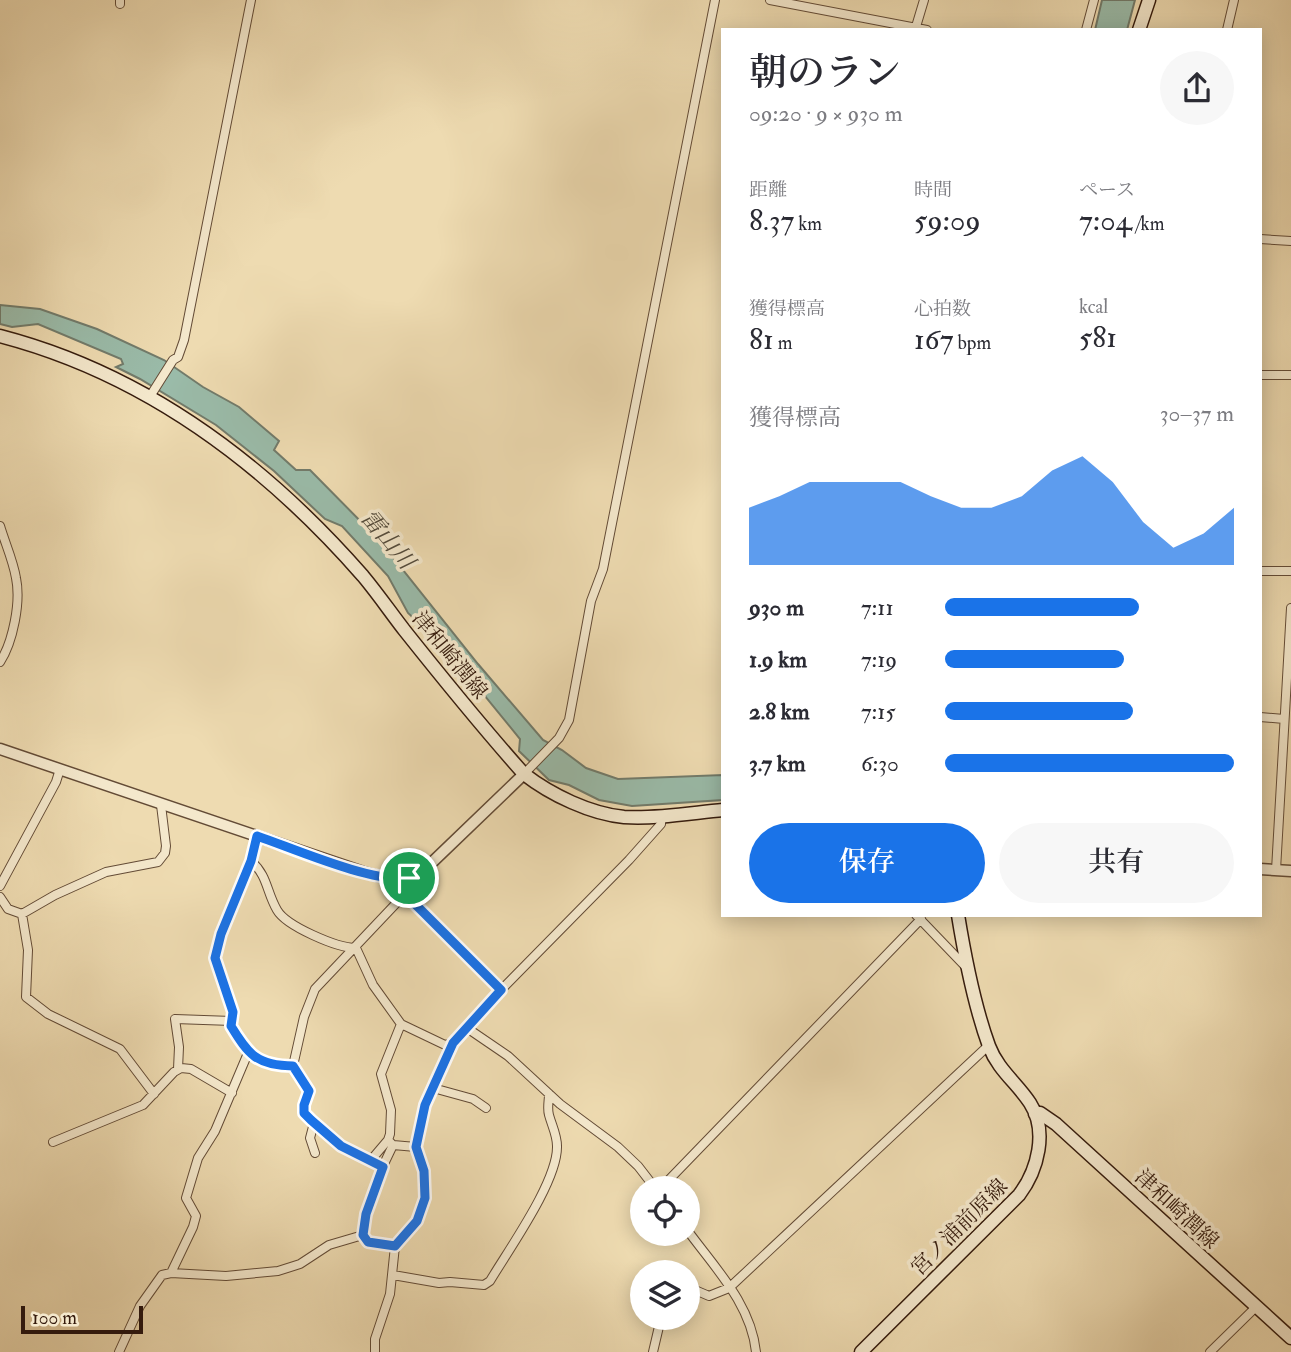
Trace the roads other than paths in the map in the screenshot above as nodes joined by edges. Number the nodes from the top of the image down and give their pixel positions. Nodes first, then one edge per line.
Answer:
1 (251, 0) edge
2 (715, 0) edge
3 (770, 0) edge
4 (924, 0) edge
5 (1094, 0) edge
6 (1149, 0) edge
7 (1234, 0) edge
8 (910, 28) edge
9 (915, 28) edge
10 (1087, 28) edge
11 (1140, 28) edge
12 (1227, 28) edge
13 (1262, 239) edge
14 (1291, 241) edge
15 (0, 336) edge
16 (1262, 375) edge
17 (1291, 375) edge
18 (151, 396) junction
19 (0, 526) edge
20 (1262, 571) edge
21 (1291, 571) edge
22 (1291, 608) edge
23 (4, 650) edge
24 (0, 662) edge
25 (1262, 718) edge
26 (1284, 719) junction
27 (0, 749) edge
28 (60, 769) junction
29 (527, 773) junction
30 (162, 804) junction
31 (721, 810) edge
32 (662, 815) junction
33 (257, 836) junction
34 (251, 861) junction
35 (1262, 869) edge
36 (1276, 870) junction
37 (1291, 871) edge
38 (409, 878) junction
39 (0, 886) edge
40 (405, 894) junction
41 (0, 897) edge
42 (22, 914) junction
43 (918, 917) edge
44 (958, 917) edge
45 (356, 948) junction
46 (970, 971) junction
47 (501, 990) junction
48 (232, 1021) junction
49 (401, 1024) junction
50 (467, 1028) junction
51 (453, 1043) junction
52 (989, 1045) junction
53 (248, 1053) junction
54 (293, 1066) junction
55 (178, 1069) junction
56 (433, 1088) junction
57 (232, 1093) junction
58 (154, 1094) junction
59 (549, 1094) junction
60 (486, 1108) dead end
61 (1035, 1114) junction
62 (314, 1123) junction
63 (54, 1142) dead end
64 (391, 1143) junction
65 (416, 1147) junction
66 (315, 1153) dead end
67 (371, 1160) junction
68 (383, 1167) junction
69 (645, 1176) edge
70 (672, 1176) edge
71 (363, 1235) junction
72 (395, 1246) junction
73 (699, 1246) edge
74 (171, 1273) junction
75 (393, 1275) junction
76 (729, 1287) junction
77 (700, 1292) edge
78 (1256, 1307) junction
79 (659, 1330) edge
80 (1291, 1338) edge
81 (119, 1352) edge
82 (375, 1352) edge
83 (653, 1352) edge
84 (756, 1352) edge
85 (861, 1352) edge
86 (1210, 1352) edge

1 - 18 street
2 - 29 street
3 - 8 street
4 - 9 street
5 - 10 street
6 - 11 main road
7 - 12 street
13 - 14 street
15 - 18 main road, 津和崎潤線
16 - 17 street
18 - 29 main road, 津和崎潤線
19 - 23 street
20 - 21 street
22 - 26 street
23 - 24 street
25 - 26 street
26 - 36 street
27 - 28 street
28 - 30 street
28 - 39 street
29 - 32 main road, 津和崎潤線
29 - 38 street
30 - 33 street
30 - 42 street
31 - 32 main road, 津和崎潤線
32 - 47 street
33 - 34 street
33 - 38 street
34 - 45 street
34 - 48 street
35 - 36 street
36 - 37 street
38 - 40 street
40 - 45 street
40 - 47 street
41 - 42 street
42 - 58 street
43 - 46 street
43 - 70 street
44 - 46 main road
45 - 49 street
45 - 54 street
46 - 52 main road
47 - 50 street
48 - 53 street
48 - 55 street
49 - 51 street
49 - 64 street
50 - 51 street
50 - 59 street
51 - 56 street
52 - 61 main road
52 - 76 street
53 - 54 street
53 - 57 street
54 - 62 street
55 - 57 street
55 - 58 street
56 - 60 street
56 - 65 street
57 - 74 street
58 - 63 street
59 - 69 street
59 - 75 street
61 - 78 main road, 津和崎潤線
61 - 85 main road, 宮ノ浦前原線
62 - 66 street
62 - 67 street
64 - 65 street
64 - 67 street
64 - 68 street
65 - 72 street
67 - 68 street
68 - 71 street
71 - 72 street
71 - 74 street
72 - 75 street
73 - 76 street
74 - 81 street
75 - 82 street
76 - 77 street
76 - 84 street
78 - 80 main road, 津和崎潤線
78 - 86 street
79 - 83 street

